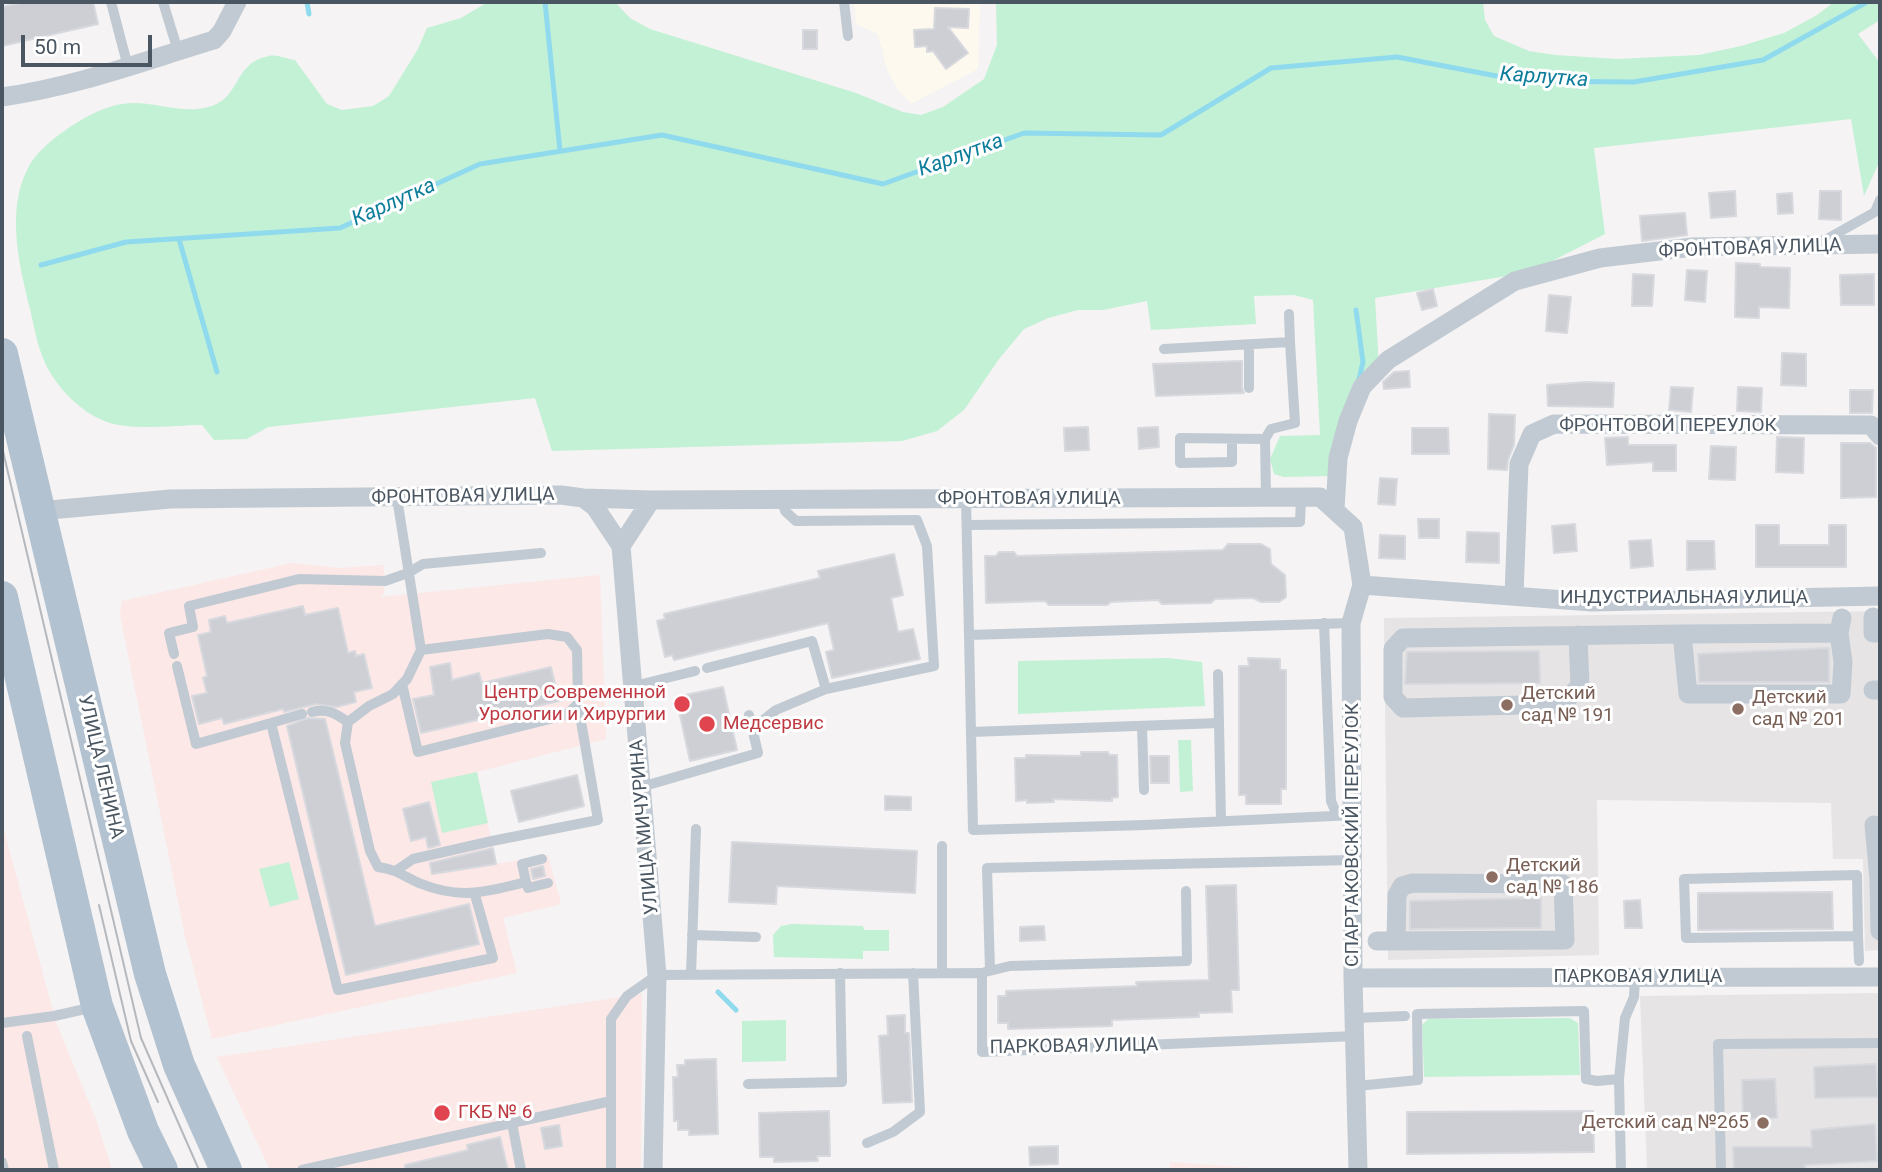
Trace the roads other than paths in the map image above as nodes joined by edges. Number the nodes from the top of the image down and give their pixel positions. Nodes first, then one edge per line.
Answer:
1 (111, 2) edge
2 (163, 2) edge
3 (844, 2) edge
4 (233, 10) edge
5 (848, 36) dead end
6 (178, 51) junction
7 (128, 67) junction
8 (2, 97) edge
9 (1880, 200) edge
10 (1880, 244) edge
11 (1815, 246) junction
12 (1289, 314) dead end
13 (1290, 342) junction
14 (1249, 345) junction
15 (1164, 349) dead end
16 (2, 354) edge
17 (1250, 388) dead end
18 (1880, 436) edge
19 (1232, 439) junction
20 (1265, 439) junction
21 (1266, 497) junction
22 (1301, 497) junction
23 (397, 498) junction
24 (583, 498) junction
25 (917, 499) junction
26 (966, 499) junction
27 (651, 500) junction
28 (782, 500) junction
29 (1335, 509) junction
30 (39, 511) junction
31 (917, 520) junction
32 (967, 525) junction
33 (621, 546) junction
34 (541, 553) dead end
35 (408, 573) junction
36 (1362, 585) junction
37 (1514, 595) junction
38 (1880, 596) edge
39 (2, 597) edge
40 (1324, 623) junction
41 (1351, 623) junction
42 (1682, 634) junction
43 (969, 635) junction
44 (1578, 635) junction
45 (421, 650) junction
46 (174, 654) dead end
47 (177, 666) dead end
48 (707, 668) dead end
49 (695, 671) dead end
50 (1218, 674) dead end
51 (402, 684) junction
52 (634, 686) junction
53 (826, 689) junction
54 (579, 704) junction
55 (749, 716) dead end
56 (348, 722) junction
57 (271, 723) junction
58 (1219, 723) junction
59 (1142, 726) junction
60 (752, 729) junction
61 (971, 732) junction
62 (641, 787) junction
63 (1144, 790) dead end
64 (1345, 815) junction
65 (1221, 820) junction
66 (1874, 825) dead end
67 (696, 829) dead end
68 (942, 846) dead end
69 (542, 859) dead end
70 (1352, 860) junction
71 (397, 870) junction
72 (1880, 879) edge
73 (526, 882) junction
74 (548, 883) dead end
75 (1186, 891) dead end
76 (475, 895) junction
77 (1880, 932) edge
78 (692, 935) junction
79 (1858, 936) junction
80 (756, 937) dead end
81 (1387, 941) joint
82 (1859, 961) dead end
83 (986, 971) junction
84 (840, 973) junction
85 (913, 973) junction
86 (942, 973) junction
87 (657, 975) junction
88 (691, 975) junction
89 (1635, 976) junction
90 (1880, 977) edge
91 (1353, 978) junction
92 (97, 1006) junction
93 (1405, 1016) dead end
94 (2, 1023) edge
95 (1355, 1027) junction
96 (27, 1035) dead end
97 (1880, 1043) edge
98 (1619, 1079) junction
99 (748, 1084) dead end
100 (1357, 1086) junction
101 (611, 1101) junction
102 (512, 1123) junction
103 (867, 1143) dead end
104 (2, 1162) edge
105 (350, 1165) edge
106 (4, 1170) edge
107 (54, 1170) edge
108 (162, 1170) edge
109 (226, 1170) edge
110 (302, 1170) edge
111 (522, 1170) edge
112 (611, 1170) edge
113 (653, 1170) edge
114 (1358, 1170) edge
115 (1621, 1170) edge
116 (1721, 1170) edge

1 - 7 lane
2 - 6 lane
3 - 5 lane
4 - 6 street
6 - 7 street
7 - 8 street
9 - 11 lane
10 - 11 street, ФРОНТОВАЯ УЛИЦА
11 - 29 street, ФРОНТОВАЯ УЛИЦА
12 - 13 lane
13 - 14 lane
13 - 20 lane
14 - 15 lane
14 - 17 lane
16 - 30 main road, УЛИЦА ЛЕНИНА
18 - 37 street, ФРОНТОВОЙ ПЕРЕУЛОК
19 - 19 lane
19 - 20 lane
20 - 21 lane
21 - 22 street, ФРОНТОВАЯ УЛИЦА
21 - 26 street, ФРОНТОВАЯ УЛИЦА
22 - 29 street, ФРОНТОВАЯ УЛИЦА
22 - 32 lane
23 - 24 street, ФРОНТОВАЯ УЛИЦА
23 - 30 street, ФРОНТОВАЯ УЛИЦА
23 - 35 lane
24 - 27 street, ФРОНТОВАЯ УЛИЦА
24 - 33 street, УЛИЦА МИЧУРИНА
25 - 26 street, ФРОНТОВАЯ УЛИЦА
25 - 28 street, ФРОНТОВАЯ УЛИЦА
25 - 31 lane
26 - 32 lane
27 - 28 street, ФРОНТОВАЯ УЛИЦА
27 - 33 street
28 - 31 lane
29 - 36 street, СПАРТАКОВСКИЙ ПЕРЕУЛОК
30 - 109 main road, УЛИЦА ЛЕНИНА
31 - 53 lane
32 - 43 lane
33 - 52 street, УЛИЦА МИЧУРИНА
34 - 35 lane
35 - 45 lane
35 - 46 lane
36 - 37 street, ИНДУСТРИАЛЬНАЯ УЛИЦА
36 - 41 street, СПАРТАКОВСКИЙ ПЕРЕУЛОК
37 - 38 street, ИНДУСТРИАЛЬНАЯ УЛИЦА
39 - 92 main road
40 - 41 lane
40 - 43 lane
40 - 64 lane
41 - 64 street, СПАРТАКОВСКИЙ ПЕРЕУЛОК
42 - 42 street
42 - 44 street
43 - 61 lane
44 - 44 street
45 - 51 lane
45 - 54 lane
47 - 57 lane
48 - 53 lane
49 - 52 lane
50 - 58 lane
51 - 54 lane
51 - 56 lane
52 - 62 street, УЛИЦА МИЧУРИНА
53 - 60 lane
54 - 71 lane
55 - 60 lane
56 - 57 lane
56 - 71 lane
57 - 76 lane
58 - 59 lane
58 - 65 lane
59 - 61 lane
59 - 63 lane
60 - 62 lane
61 - 65 lane
62 - 87 street, УЛИЦА МИЧУРИНА
64 - 65 lane
64 - 70 street, СПАРТАКОВСКИЙ ПЕРЕУЛОК
66 - 72 street
67 - 78 lane
68 - 86 lane
69 - 73 lane
70 - 83 lane
70 - 91 street, СПАРТАКОВСКИЙ ПЕРЕУЛОК
71 - 76 lane
72 - 77 street
73 - 74 lane
73 - 76 lane
75 - 83 lane
78 - 80 lane
78 - 88 lane
79 - 79 lane
79 - 82 lane
81 - 81 street
83 - 86 lane
83 - 95 lane, ПАРКОВАЯ УЛИЦА
84 - 85 lane
84 - 88 lane
84 - 99 lane
85 - 86 lane
85 - 103 lane
87 - 88 lane
87 - 101 lane
87 - 113 street, УЛИЦА МИЧУРИНА
89 - 90 street, ПАРКОВАЯ УЛИЦА
89 - 91 street, ПАРКОВАЯ УЛИЦА
89 - 98 lane
91 - 95 street, СПАРТАКОВСКИЙ ПЕРЕУЛОК
92 - 94 lane
92 - 108 main road
93 - 95 lane
95 - 100 street, СПАРТАКОВСКИЙ ПЕРЕУЛОК
96 - 107 lane
97 - 116 lane
98 - 100 lane
98 - 115 lane
100 - 114 street, СПАРТАКОВСКИЙ ПЕРЕУЛОК
101 - 102 lane
101 - 112 lane
102 - 105 lane
102 - 111 lane
104 - 106 lane
105 - 110 lane

